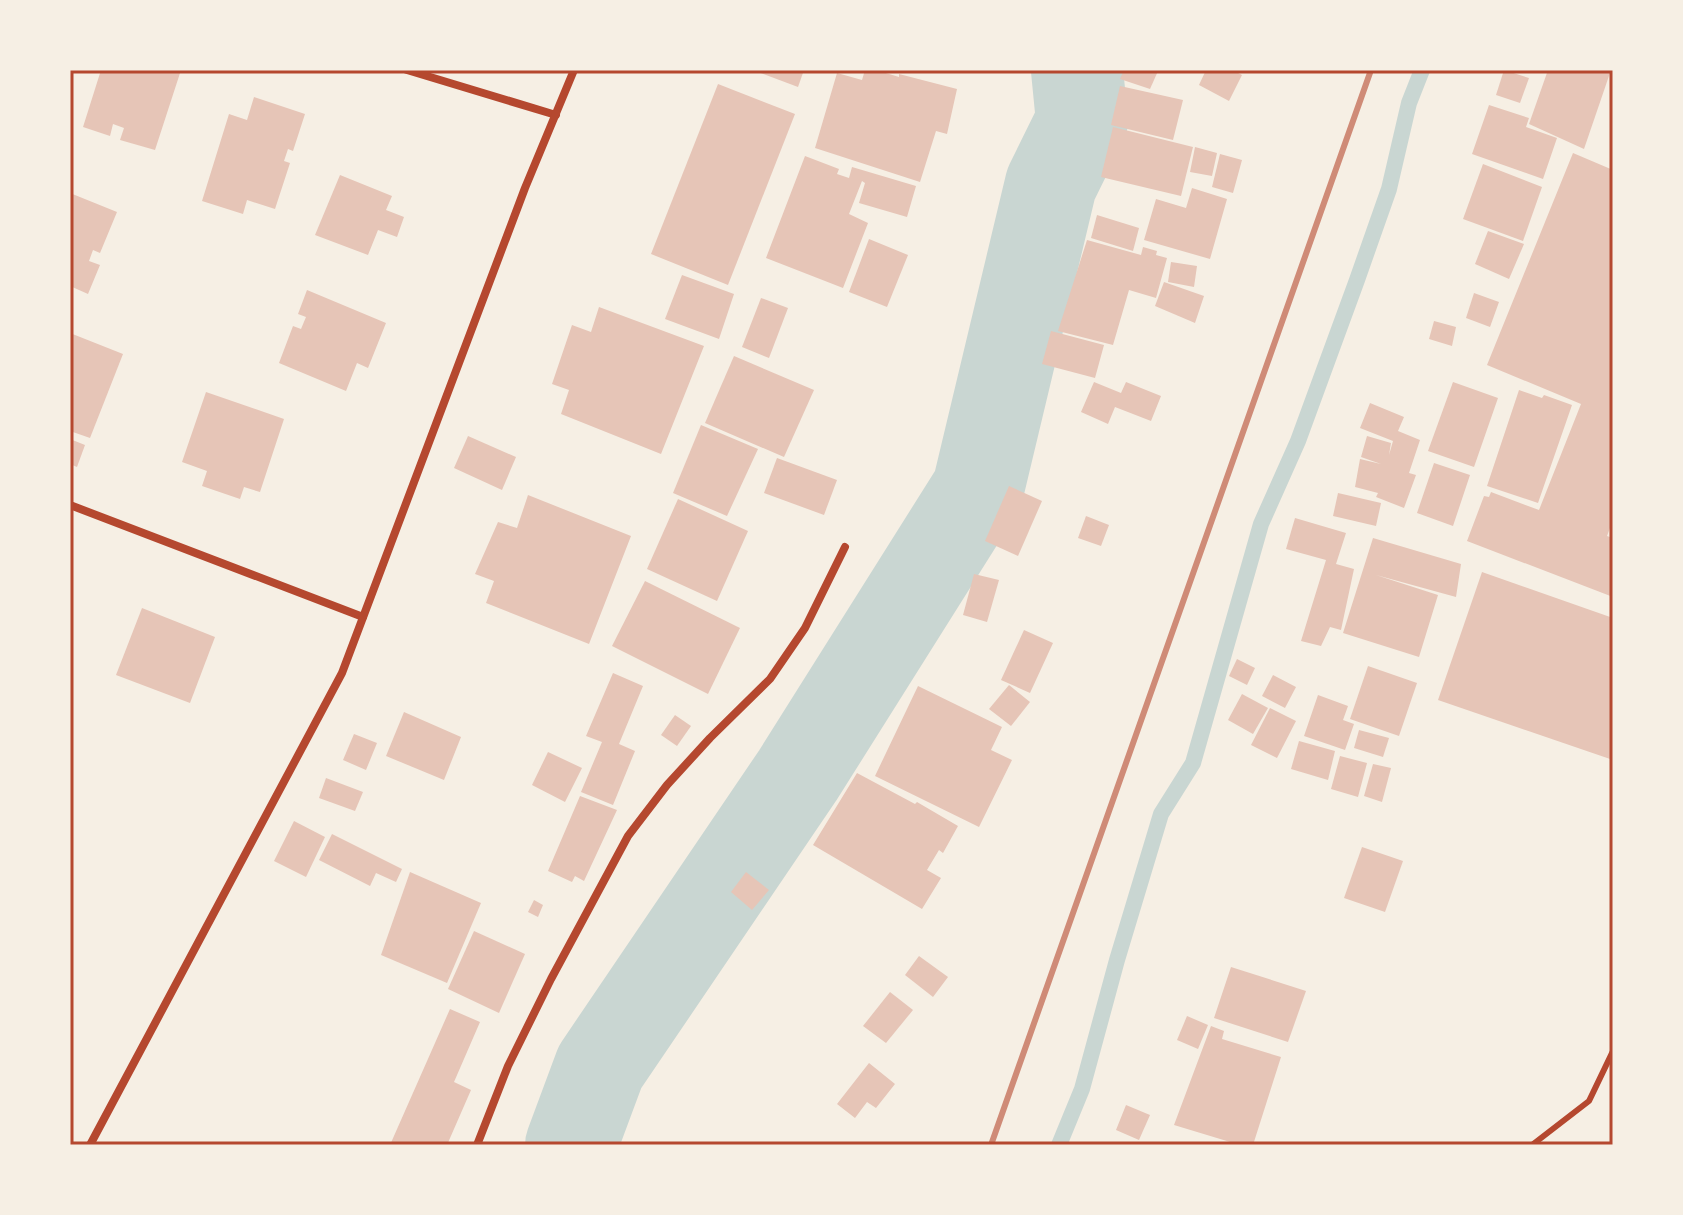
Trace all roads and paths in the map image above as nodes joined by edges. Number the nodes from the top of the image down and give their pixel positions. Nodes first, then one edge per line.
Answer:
1 (407, 70) edge
2 (574, 70) edge
3 (556, 115) junction
4 (70, 505) edge
5 (845, 547) dead end
6 (363, 617) junction
7 (1613, 1051) edge
8 (90, 1145) edge
9 (477, 1145) edge
10 (1532, 1145) edge

1 - 3 street
2 - 3 street
3 - 6 street
4 - 6 street
5 - 9 street
6 - 8 street
7 - 10 lane

